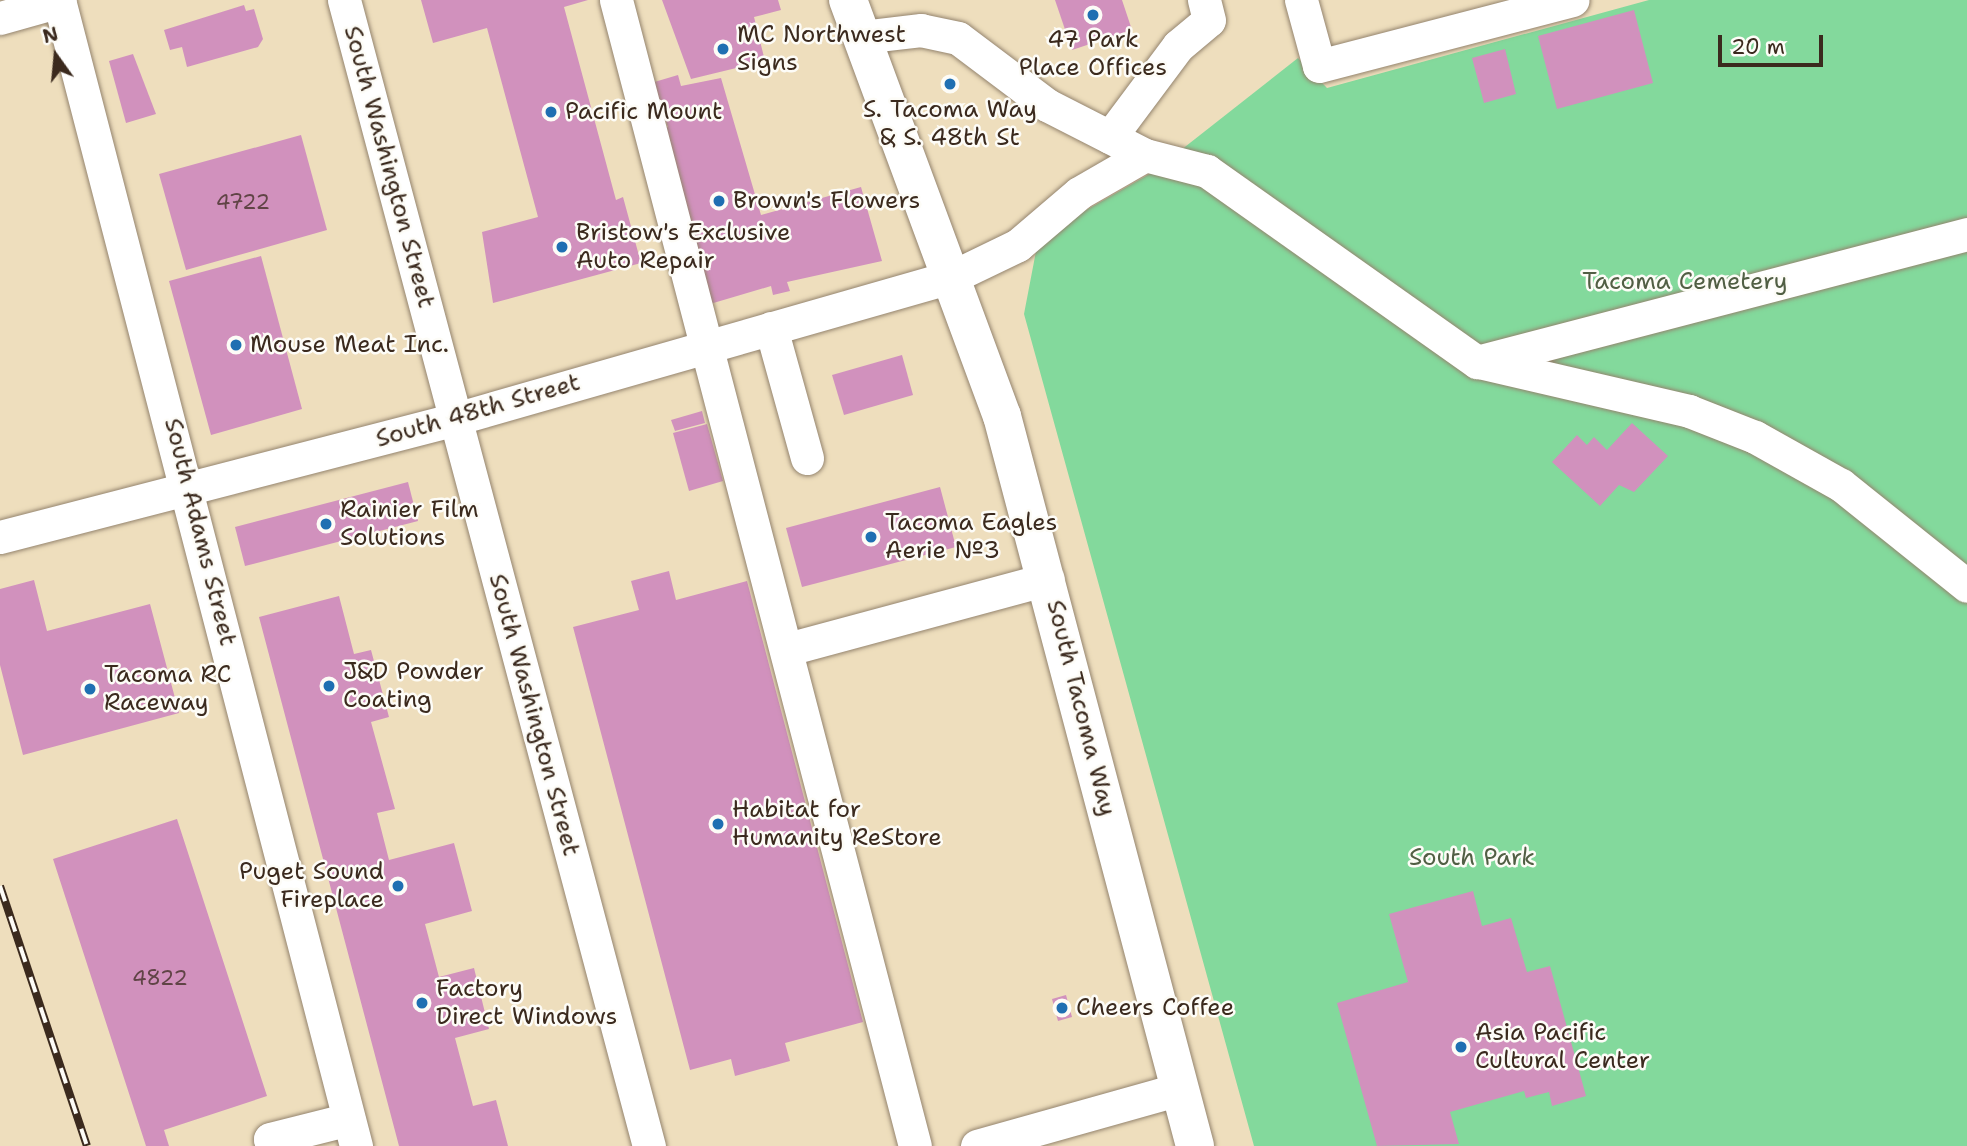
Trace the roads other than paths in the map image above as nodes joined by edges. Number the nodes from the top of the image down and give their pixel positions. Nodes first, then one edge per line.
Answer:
1 (344, 0) edge
2 (616, 0) edge
3 (848, 0) edge
4 (1204, 0) edge
5 (1301, 0) edge
6 (1573, 0) edge
7 (60, 1) edge
8 (0, 18) edge
9 (862, 37) junction
10 (1110, 138) junction
11 (1145, 155) junction
12 (1967, 234) edge
13 (954, 276) junction
14 (771, 328) junction
15 (710, 345) junction
16 (1477, 362) junction
17 (455, 419) junction
18 (807, 458) dead end
19 (189, 490) junction
20 (0, 537) edge
21 (1048, 579) junction
22 (1966, 581) edge
23 (788, 649) junction
24 (1180, 1089) junction
25 (352, 1132) edge
26 (272, 1146) edge
27 (649, 1146) edge
28 (915, 1146) edge
29 (976, 1146) edge
30 (1195, 1146) edge

1 - 17 street, South Washington Street
2 - 15 street
3 - 9 main road, South Tacoma Way
4 - 10 street
5 - 6 street
7 - 8 street
7 - 19 street, South Adams Street
9 - 10 street
9 - 13 main road, South Tacoma Way
10 - 11 street
11 - 13 street, South 48th Street
11 - 16 street
12 - 16 street
13 - 14 street, South 48th Street
13 - 21 main road, South Tacoma Way
14 - 15 street, South 48th Street
14 - 18 street
15 - 17 street, South 48th Street
15 - 23 street
16 - 22 street
17 - 19 street, South 48th Street
17 - 27 street, South Washington Street
19 - 20 street, South 48th Street
19 - 25 street, South Adams Street
21 - 23 street
21 - 24 main road, South Tacoma Way
23 - 28 street
24 - 29 street
24 - 30 main road, South Tacoma Way
25 - 26 street

